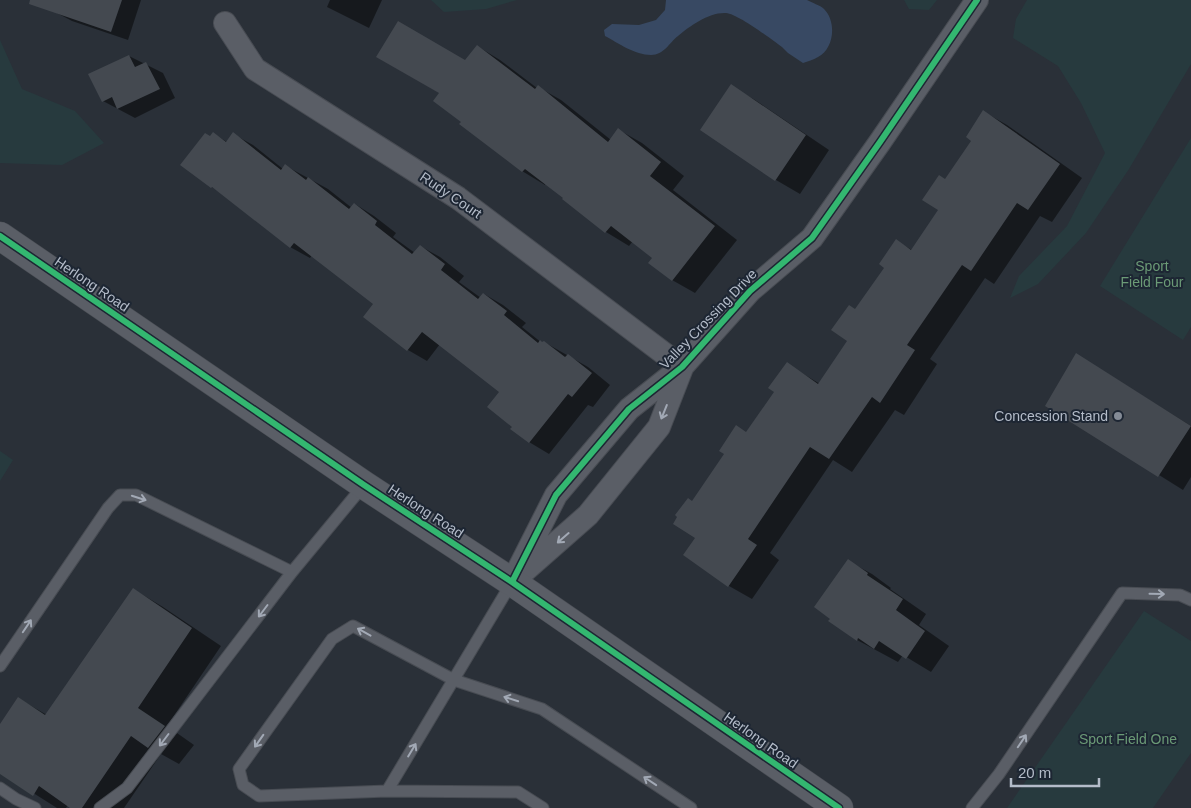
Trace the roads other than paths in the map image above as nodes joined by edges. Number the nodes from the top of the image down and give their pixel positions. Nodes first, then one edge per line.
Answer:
1 (976, 0) edge
2 (225, 23) dead end
3 (0, 236) edge
4 (682, 367) junction
5 (364, 485) junction
6 (292, 572) junction
7 (512, 582) junction
8 (1191, 600) edge
9 (0, 666) edge
10 (454, 680) junction
11 (0, 788) edge
12 (387, 791) junction
13 (35, 808) edge
14 (100, 808) edge
15 (543, 808) edge
16 (691, 808) edge
17 (839, 808) edge
18 (972, 808) edge

1 - 4 street, Valley Crossing Drive
2 - 4 street, Rudy Court
3 - 5 street, Herlong Road
4 - 7 street, Valley Crossing Drive
4 -> 7 street, Valley Crossing Drive
5 - 6 lane
5 - 7 street, Herlong Road
9 -> 6 lane
6 -> 14 lane
7 - 10 lane
7 - 17 street, Herlong Road
18 -> 8 lane
12 -> 10 lane
10 -> 12 lane
16 -> 10 lane
11 - 13 lane
12 - 15 lane

